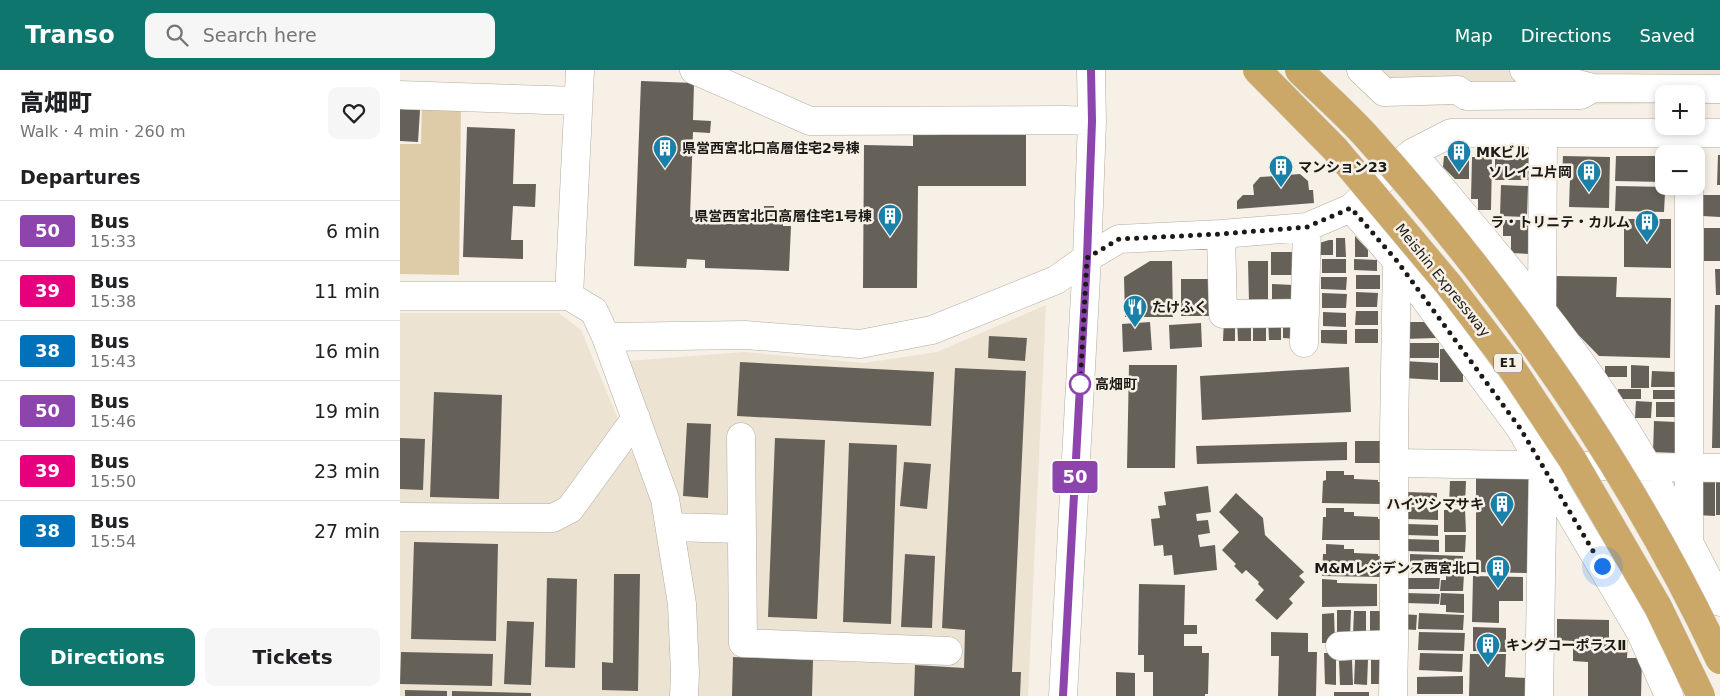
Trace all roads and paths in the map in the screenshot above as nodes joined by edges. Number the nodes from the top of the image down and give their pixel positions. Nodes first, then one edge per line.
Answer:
1 (580, 70) edge
2 (694, 70) edge
3 (1091, 70) edge
4 (1257, 70) edge
5 (1299, 70) edge
6 (1361, 70) edge
7 (1524, 70) edge
8 (1458, 80) edge
9 (1593, 88) junction
10 (1720, 89) edge
11 (400, 95) edge
12 (578, 101) junction
13 (1092, 121) junction
14 (1543, 133) junction
15 (1720, 133) edge
16 (1689, 144) edge
17 (1412, 153) junction
18 (1689, 195) edge
19 (1351, 208) junction
20 (1307, 227) junction
21 (1221, 234) junction
22 (1087, 258) junction
23 (1397, 261) junction
24 (400, 296) edge
25 (569, 296) junction
26 (1542, 311) junction
27 (1305, 313) junction
28 (606, 337) junction
29 (1304, 343) dead end
30 (636, 418) junction
31 (741, 437) dead end
32 (1394, 464) junction
33 (1542, 465) junction
34 (1648, 467) junction
35 (1688, 468) junction
36 (1720, 468) edge
37 (400, 517) edge
38 (670, 527) junction
39 (742, 529) junction
40 (1689, 543) junction
41 (1720, 602) edge
42 (1394, 644) junction
43 (1340, 646) dead end
44 (948, 651) dead end
45 (1720, 660) edge
46 (684, 696) edge
47 (1064, 696) edge
48 (1393, 696) edge
49 (1539, 696) edge
50 (1669, 696) edge
51 (1701, 696) edge

1 - 12 street
2 - 13 street
3 - 13 street
4 - 51 highway, Meishin Expressway / E1, bridge
5 - 45 highway, E1, bridge
6 - 8 street
7 - 9 street
8 - 9 street
9 - 10 street
11 - 12 street
12 - 25 street
13 - 22 street
14 - 16 street
14 - 17 street
14 - 26 street
15 - 16 street
17 - 19 street
17 - 26 street
18 - 35 street
19 - 20 street
19 - 23 street
20 - 21 street
20 - 27 street
21 - 22 street
21 - 27 street
22 - 28 street
22 - 47 street
23 - 32 street
23 - 33 street
24 - 25 street
25 - 28 street
26 - 34 street
27 - 29 street
28 - 30 street
30 - 37 street
30 - 38 street
31 - 39 street
32 - 33 street
32 - 42 street
33 - 34 street
33 - 49 street
33 - 50 street
34 - 35 street
34 - 40 street
35 - 36 street
35 - 40 street
38 - 39 street
38 - 46 street
39 - 44 street
40 - 41 street
42 - 43 street
42 - 48 street

